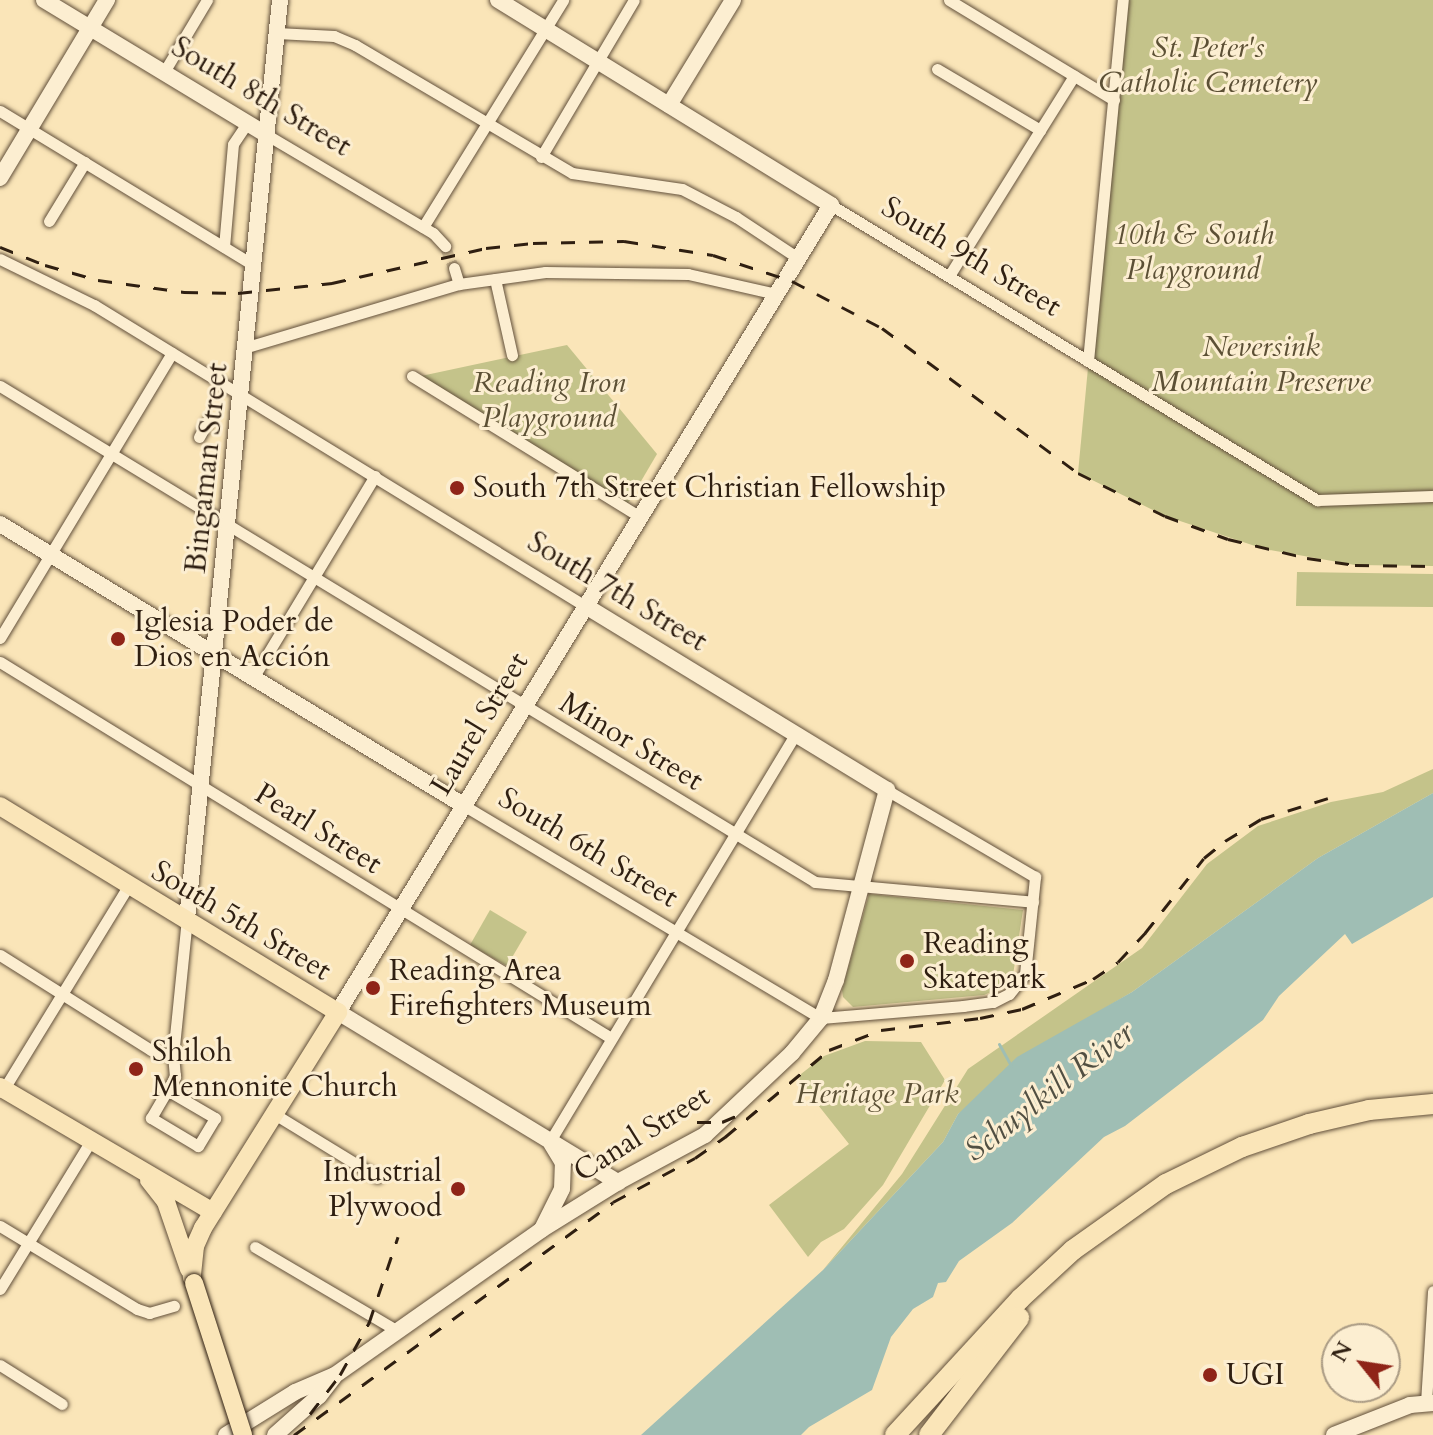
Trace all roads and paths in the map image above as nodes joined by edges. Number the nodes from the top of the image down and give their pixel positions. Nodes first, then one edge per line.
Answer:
1 (44, 0) edge
2 (107, 0) edge
3 (207, 0) edge
4 (280, 0) edge
5 (498, 0) edge
6 (563, 0) edge
7 (634, 0) edge
8 (949, 0) edge
9 (1123, 0) edge
10 (729, 1) edge
11 (90, 28) junction
12 (545, 29) junction
13 (277, 33) junction
14 (598, 62) junction
15 (937, 69) dead end
16 (164, 72) junction
17 (1074, 76) junction
18 (1114, 100) junction
19 (669, 105) junction
20 (0, 111) edge
21 (247, 123) junction
22 (487, 125) junction
23 (30, 129) junction
24 (1040, 130) junction
25 (267, 135) junction
26 (541, 157) junction
27 (85, 162) junction
28 (0, 178) edge
29 (831, 205) junction
30 (49, 221) dead end
31 (423, 227) junction
32 (445, 246) tunnel mouth
33 (224, 247) junction
34 (798, 258) junction
35 (0, 259) edge
36 (255, 266) junction
37 (454, 268) tunnel mouth
38 (949, 276) junction
39 (495, 279) junction
40 (459, 284) junction
41 (776, 294) junction
42 (247, 347) junction
43 (172, 353) junction
44 (512, 355) dead end
45 (1088, 361) junction
46 (412, 376) dead end
47 (0, 386) edge
48 (242, 394) junction
49 (208, 421) dead end
50 (199, 437) dead end
51 (111, 454) junction
52 (375, 476) junction
53 (1433, 496) edge
54 (640, 517) junction
55 (0, 524) edge
56 (229, 525) junction
57 (50, 555) junction
58 (314, 577) junction
59 (585, 606) junction
60 (0, 638) edge
61 (216, 656) junction
62 (0, 662) edge
63 (253, 678) junction
64 (524, 706) junction
65 (796, 734) junction
66 (203, 786) junction
67 (887, 790) junction
68 (463, 805) junction
69 (0, 806) edge
70 (735, 833) junction
71 (129, 885) junction
72 (861, 887) junction
73 (1033, 902) junction
74 (400, 909) junction
75 (187, 919) junction
76 (675, 933) junction
77 (0, 955) edge
78 (62, 995) junction
79 (338, 1012) junction
80 (821, 1018) junction
81 (611, 1038) junction
82 (173, 1056) junction
83 (167, 1090) junction
84 (1, 1091) edge
85 (1433, 1104) edge
86 (276, 1115) junction
87 (1433, 1115) edge
88 (550, 1141) junction
89 (90, 1142) junction
90 (140, 1173) junction
91 (377, 1177) dead end
92 (618, 1182) junction
93 (213, 1212) junction
94 (0, 1226) edge
95 (541, 1230) junction
96 (28, 1243) junction
97 (255, 1247) dead end
98 (193, 1280) junction
99 (0, 1289) edge
100 (1433, 1291) edge
101 (174, 1306) dead end
102 (396, 1330) junction
103 (0, 1365) edge
104 (335, 1375) junction
105 (1430, 1403) edge
106 (62, 1404) dead end
107 (226, 1435) edge
108 (243, 1435) edge
109 (275, 1435) edge
110 (895, 1435) edge
111 (929, 1435) edge
112 (1334, 1435) edge

1 - 11 street, South 8th Street
2 - 11 street
3 - 16 street
4 - 13 street, Bingaman Street
5 - 12 street, South 9th Street
6 - 12 street
7 - 14 street
8 - 17 street
9 - 18 street
10 - 19 street
11 - 16 street, South 8th Street
11 - 23 street
12 - 14 street, South 9th Street
12 - 22 street
13 - 22 street
13 - 25 street, Bingaman Street
14 - 19 street, South 9th Street
14 - 26 street
15 - 24 street
16 - 21 street, South 8th Street
17 - 18 street
17 - 24 street
18 - 45 street
19 - 29 street, South 9th Street
20 - 23 street
21 - 25 street, South 8th Street
21 - 33 street
22 - 26 street
22 - 31 street
23 - 27 street
23 - 28 street
24 - 38 street
25 - 31 street, South 8th Street
25 - 36 street, Bingaman Street
26 - 34 street
27 - 30 street
27 - 33 street
29 - 34 street, Laurel Street
29 - 38 street, South 9th Street
31 - 32 street, South 8th Street
33 - 36 street
34 - 41 street, Laurel Street
35 - 43 street, South 7th Street
36 - 42 street, Bingaman Street
37 - 40 street
38 - 45 street, South 9th Street
39 - 40 street
39 - 41 street
39 - 44 street
40 - 42 street
41 - 54 street, Laurel Street
42 - 48 street, Bingaman Street
43 - 48 street, South 7th Street
43 - 51 street
45 - 53 street, South 9th Street
46 - 54 street
47 - 51 street, Minor Street
48 - 52 street, South 7th Street
48 - 56 street, Bingaman Street
49 - 50 street
51 - 56 street, Minor Street
51 - 57 street
52 - 58 street
52 - 59 street, South 7th Street
54 - 59 street, Laurel Street
55 - 57 street, South 6th Street
56 - 58 street, Minor Street
56 - 61 street, Bingaman Street
57 - 60 street
57 - 61 street, South 6th Street
58 - 63 street
58 - 64 street, Minor Street
59 - 64 street, Laurel Street
59 - 65 street, South 7th Street
61 - 63 street, South 6th Street
61 - 66 street, Bingaman Street
62 - 66 street, Pearl Street
63 - 68 street, South 6th Street
64 - 68 street, Laurel Street
64 - 70 street, Minor Street
65 - 67 street, South 7th Street
65 - 70 street
66 - 74 street, Pearl Street
66 - 75 street, Bingaman Street
67 - 72 street, Canal Street
67 - 73 street, South 7th Street
68 - 74 street, Laurel Street
68 - 76 street, South 6th Street
69 - 71 main road, South 5th Street
70 - 72 street, Minor Street
70 - 76 street
71 - 75 main road, South 5th Street
71 - 78 street
72 - 73 street, Minor Street
72 - 80 street, Canal Street
73 - 80 street
74 - 79 street, Laurel Street
74 - 81 street, Pearl Street
75 - 79 main road, South 5th Street
75 - 82 street, Bingaman Street
76 - 80 street, South 6th Street
76 - 81 street
77 - 78 street
78 - 82 street
78 - 84 street
79 - 86 main road, Laurel Street
79 - 88 street, South 5th Street
80 - 92 street, Canal Street
81 - 88 street
82 - 83 street, Bingaman Street
83 - 83 street, Bingaman Street
84 - 89 main road
85 - 110 highway
86 - 91 street
86 - 93 main road, Laurel Street
87 - 111 highway
88 - 92 street, South 5th Street
88 - 95 street
89 - 90 main road
89 - 96 street
90 - 93 main road
90 - 98 main road
92 - 95 street, Canal Street
93 - 98 main road, Laurel Street
94 - 96 street
95 - 102 street, Canal Street
96 - 99 street
96 - 101 street
97 - 102 street
98 - 108 main road, bridge
100 - 105 street
102 - 104 street, Canal Street
103 - 106 street
104 - 107 street, Canal Street
104 - 109 street, Canal Street
105 - 112 street

